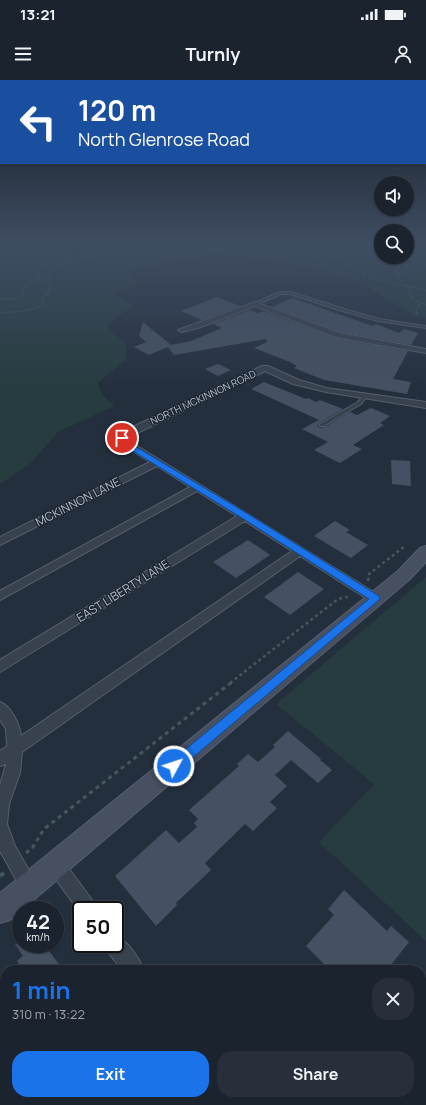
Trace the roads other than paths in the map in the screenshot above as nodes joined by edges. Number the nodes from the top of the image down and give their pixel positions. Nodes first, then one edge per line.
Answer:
1 (283, 293) edge
2 (292, 293) edge
3 (255, 304) junction
4 (426, 327) edge
5 (182, 330) dead end
6 (426, 351) edge
7 (364, 397) junction
8 (426, 405) edge
9 (322, 425) dead end
10 (157, 462) junction
11 (197, 487) junction
12 (245, 516) junction
13 (0, 541) edge
14 (300, 551) junction
15 (426, 552) edge
16 (372, 590) junction
17 (0, 596) edge
18 (0, 667) edge
19 (0, 708) edge
20 (16, 748) junction
21 (0, 759) edge
22 (0, 821) edge
23 (0, 827) edge
24 (55, 864) junction
25 (29, 886) junction
26 (82, 901) edge
27 (0, 910) edge
28 (121, 953) edge
29 (130, 965) edge

1 - 3 lane
2 - 4 lane
3 - 5 street
3 - 6 street
7 - 8 street, NORTH MCKINNON ROAD
7 - 9 lane
7 - 10 street, NORTH MCKINNON ROAD
10 - 11 street
10 - 13 street, MCKINNON LANE
11 - 12 street
11 - 17 street
12 - 14 street
12 - 18 street, EAST LIBERTY LANE
14 - 16 street
14 - 20 street
15 - 16 main road
16 - 24 main road
19 - 20 street
20 - 21 street
20 - 22 street
23 - 25 street
24 - 25 main road
24 - 26 street
25 - 27 main road
28 - 29 street

